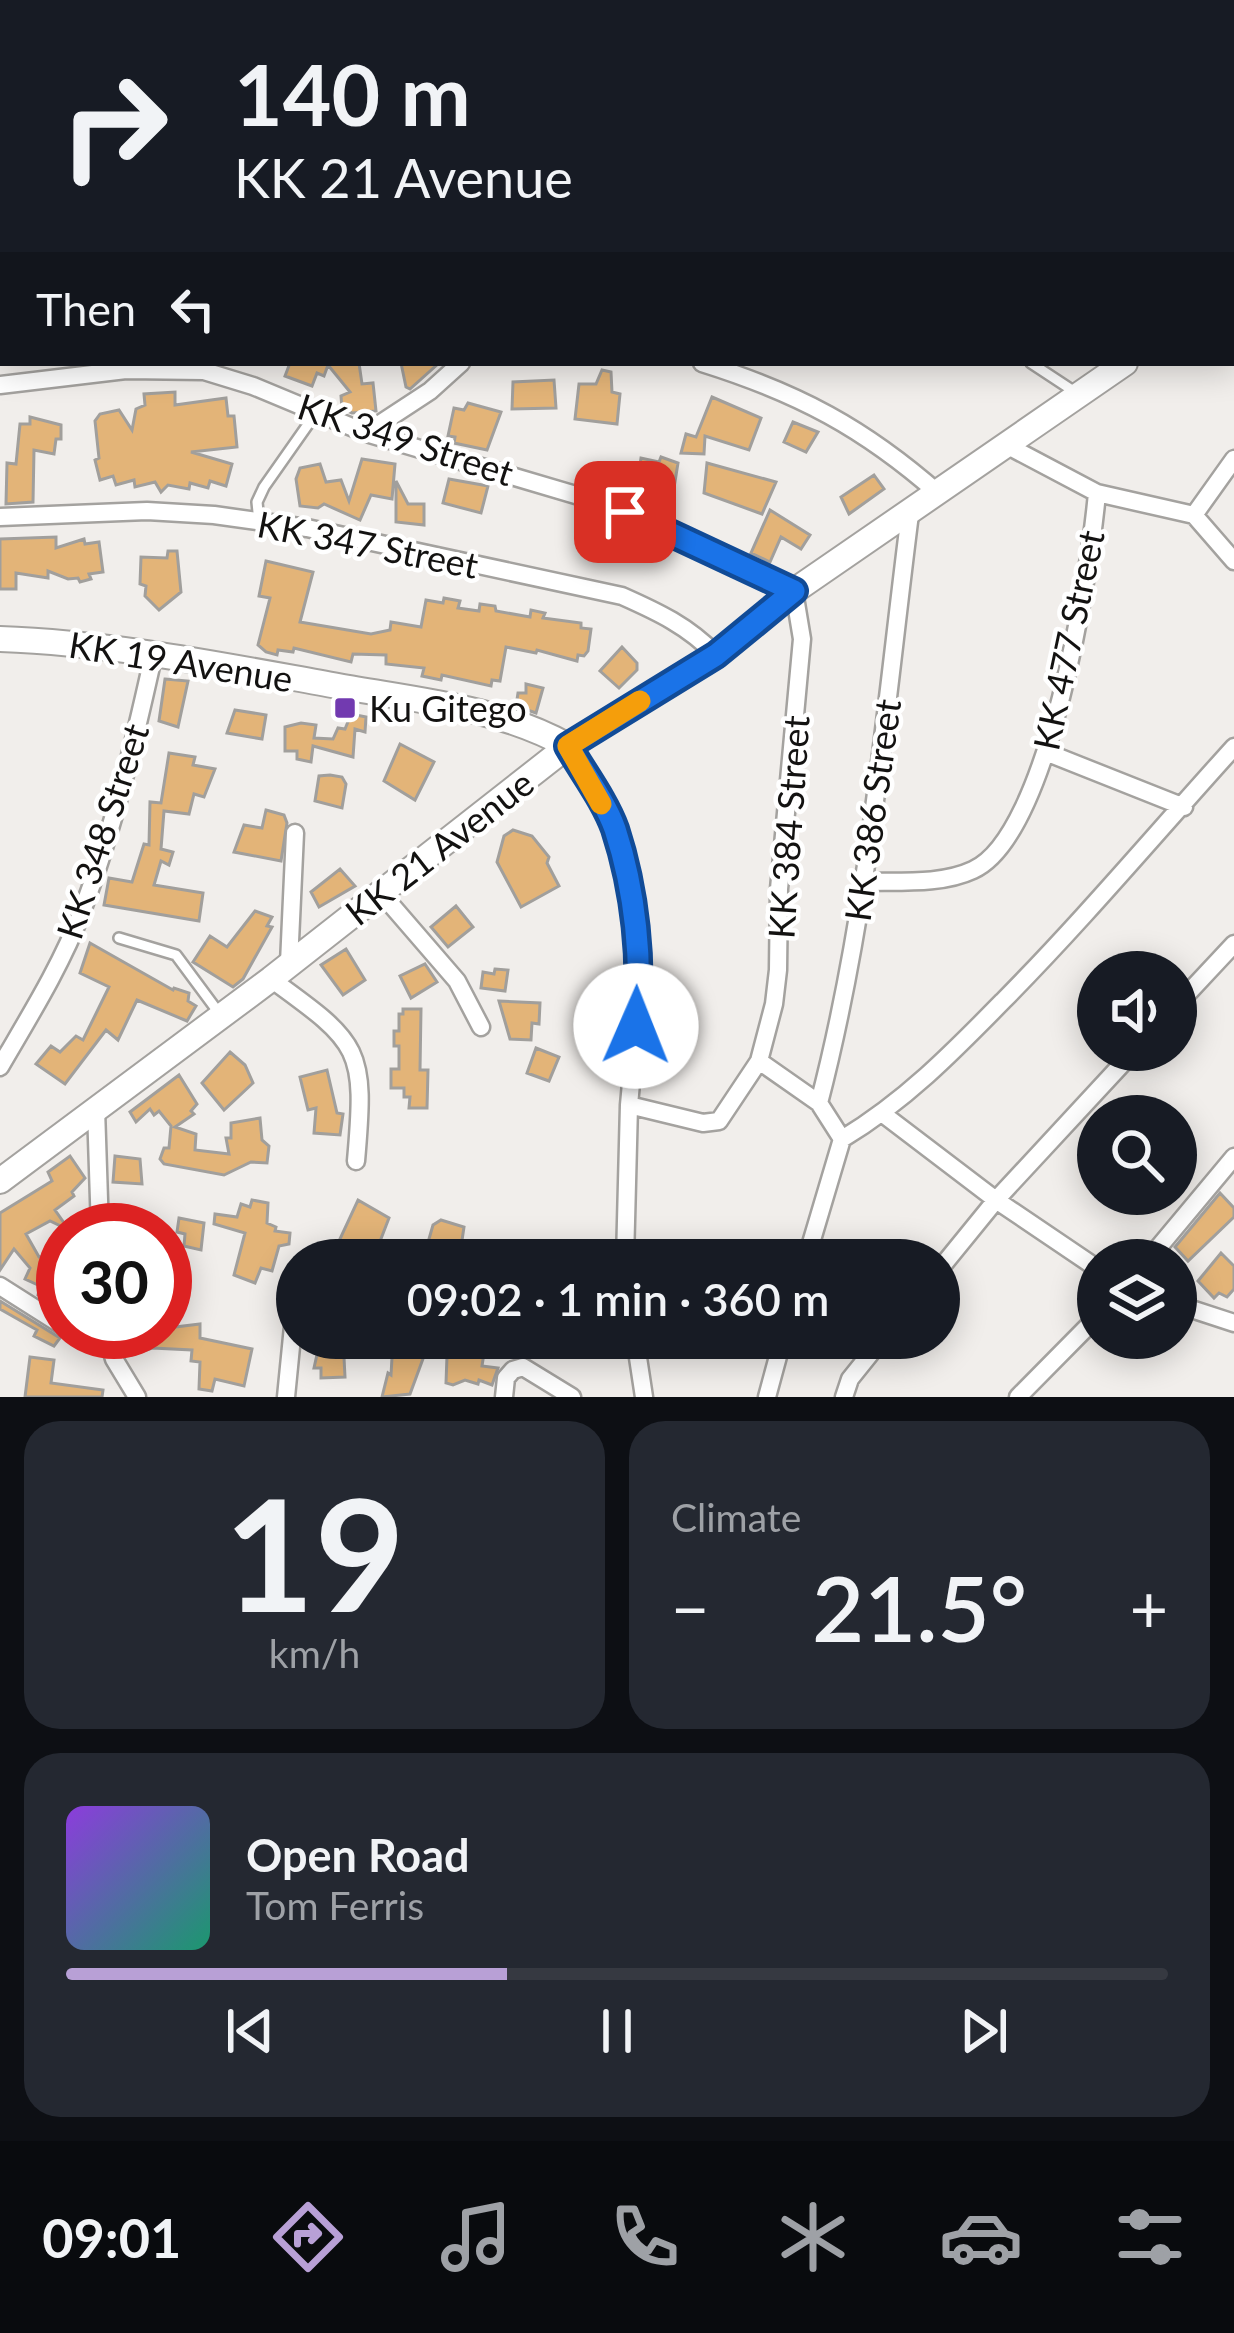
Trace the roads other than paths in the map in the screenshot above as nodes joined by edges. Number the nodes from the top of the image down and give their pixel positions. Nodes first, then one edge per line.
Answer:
1 (458, 366) edge
2 (712, 366) edge
3 (1035, 366) edge
4 (1121, 366) edge
5 (0, 385) edge
6 (1080, 395) junction
7 (316, 412) junction
8 (366, 433) junction
9 (1008, 446) junction
10 (1234, 460) edge
11 (939, 494) junction
12 (1097, 494) junction
13 (910, 514) junction
14 (1193, 515) junction
15 (0, 517) edge
16 (259, 522) junction
17 (1234, 561) edge
18 (794, 591) junction
19 (0, 639) edge
20 (154, 652) junction
21 (716, 655) junction
22 (568, 746) junction
23 (1048, 753) junction
24 (1230, 758) edge
25 (1184, 807) junction
26 (295, 833) dead end
27 (864, 882) junction
28 (381, 892) junction
29 (119, 938) dead end
30 (1234, 944) edge
31 (280, 971) junction
32 (1197, 984) edge
33 (221, 1016) junction
34 (481, 1027) dead end
35 (759, 1061) junction
36 (0, 1067) edge
37 (1116, 1071) edge
38 (819, 1103) junction
39 (628, 1105) junction
40 (96, 1109) junction
41 (883, 1114) junction
42 (842, 1139) junction
43 (1234, 1157) edge
44 (356, 1161) dead end
45 (0, 1180) edge
46 (996, 1200) junction
47 (99, 1203) edge
48 (625, 1239) edge
49 (812, 1239) edge
50 (1166, 1239) edge
51 (960, 1244) edge
52 (1077, 1255) edge
53 (0, 1286) edge
54 (36, 1309) edge
55 (1197, 1311) edge
56 (1234, 1323) edge
57 (1077, 1337) edge
58 (115, 1359) edge
59 (290, 1359) edge
60 (638, 1359) edge
61 (777, 1359) edge
62 (866, 1359) edge
63 (137, 1397) edge
64 (286, 1397) edge
65 (504, 1397) edge
66 (572, 1397) edge
67 (644, 1397) edge
68 (767, 1397) edge
69 (844, 1397) edge
70 (1018, 1397) edge

1 - 8 street
2 - 11 street
3 - 6 lane
4 - 6 main road, KK 21 Avenue
5 - 7 street, KK 349 Street
6 - 9 main road, KK 21 Avenue
7 - 8 street, KK 349 Street
7 - 16 lane
8 - 18 street, KK 349 Street
9 - 11 main road, KK 21 Avenue
9 - 12 street
10 - 14 street
11 - 13 main road, KK 21 Avenue
12 - 14 street
12 - 23 street, KK 477 Street
13 - 18 main road, KK 21 Avenue
13 - 27 street, KK 386 Street
14 - 17 street
15 - 16 street, KK 347 Street
16 - 21 street, KK 347 Street
18 - 21 main road, KK 21 Avenue
18 - 35 street, KK 384 Street
19 - 20 main road, KK 19 Avenue
20 - 22 main road, KK 19 Avenue
20 - 36 street, KK 348 Street
21 - 22 main road, KK 21 Avenue
22 - 28 main road, KK 21 Avenue
22 - 39 street
23 - 25 street
23 - 27 street, KK 477 Street
24 - 25 street
25 - 41 street
26 - 31 street
27 - 38 street, KK 386 Street
28 - 31 main road, KK 21 Avenue
28 - 34 street
29 - 33 lane
30 - 32 street
31 - 33 main road, KK 21 Avenue
31 - 44 street
33 - 40 main road, KK 21 Avenue
35 - 38 street
35 - 39 street, KK 384 Street
37 - 46 street
38 - 42 street
39 - 48 street
40 - 45 main road, KK 21 Avenue
40 - 47 street
41 - 42 street
41 - 46 street
42 - 49 street
43 - 50 street
46 - 51 street
46 - 52 street
53 - 54 street
55 - 56 street
57 - 70 street
58 - 63 street
59 - 64 street
60 - 67 street
61 - 68 street
62 - 69 street
65 - 66 street

